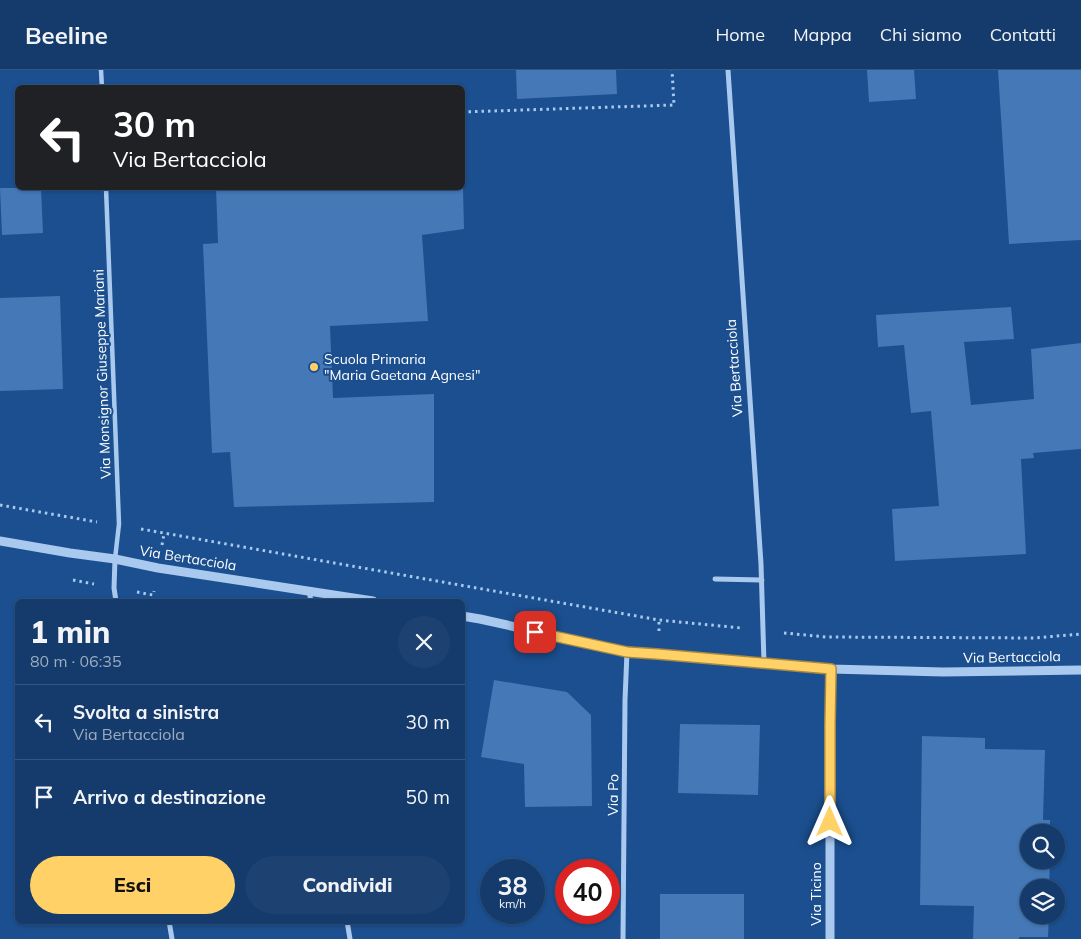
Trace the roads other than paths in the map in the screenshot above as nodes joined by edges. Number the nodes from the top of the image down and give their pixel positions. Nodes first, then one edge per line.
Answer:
1 (101, 70) edge
2 (728, 70) edge
3 (102, 85) edge
4 (106, 190) edge
5 (0, 540) edge
6 (115, 559) junction
7 (715, 579) dead end
8 (762, 580) junction
9 (310, 591) junction
10 (116, 599) edge
11 (311, 599) edge
12 (360, 599) edge
13 (465, 616) edge
14 (627, 652) junction
15 (764, 664) junction
16 (831, 669) junction
17 (1081, 670) edge
18 (170, 924) edge
19 (348, 924) edge
20 (172, 939) edge
21 (350, 939) edge
22 (623, 939) edge
23 (830, 939) edge

1 - 3 street
2 - 8 street, Via Bertacciola
4 - 6 street, Via Monsignor Giuseppe Mariani
5 - 6 street, Via Bertacciola
6 - 9 street, Via Bertacciola
6 - 10 street
7 - 8 street
8 - 15 street, Via Bertacciola
9 - 11 street
9 - 12 street, Via Bertacciola
13 - 14 street, Via Bertacciola
14 - 15 street, Via Bertacciola
14 - 22 street, Via Po
15 - 16 street, Via Bertacciola
16 - 17 street, Via Bertacciola
16 - 23 street, Via Ticino
18 - 20 street
19 - 21 street

